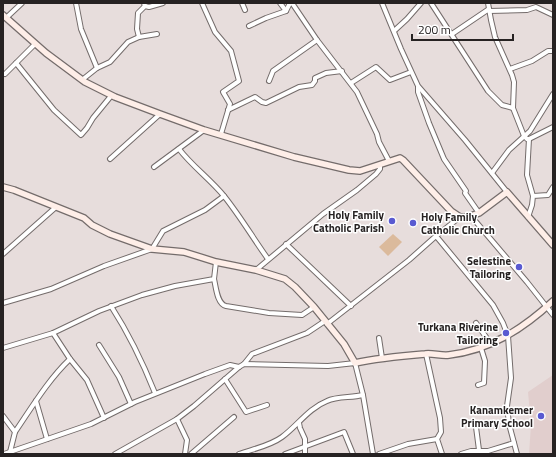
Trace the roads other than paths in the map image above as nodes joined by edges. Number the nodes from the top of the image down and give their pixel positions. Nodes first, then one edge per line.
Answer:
1 (22, 3) edge
2 (76, 3) edge
3 (163, 3) edge
4 (202, 3) edge
5 (242, 3) edge
6 (280, 3) edge
7 (291, 3) edge
8 (382, 3) edge
9 (421, 3) edge
10 (431, 3) edge
11 (488, 3) edge
12 (145, 4) edge
13 (245, 10) dead end
14 (489, 10) junction
15 (286, 11) junction
16 (553, 15) edge
17 (5, 16) edge
18 (249, 26) dead end
19 (394, 31) junction
20 (157, 34) dead end
21 (452, 34) junction
22 (139, 36) junction
23 (317, 40) junction
24 (35, 44) junction
25 (553, 52) edge
26 (16, 63) junction
27 (97, 68) junction
28 (510, 69) junction
29 (342, 71) junction
30 (411, 72) junction
31 (5, 74) dead end
32 (82, 80) junction
33 (269, 81) dead end
34 (351, 83) junction
35 (418, 86) junction
36 (553, 94) edge
37 (111, 96) junction
38 (513, 108) junction
39 (228, 110) junction
40 (160, 114) junction
41 (553, 127) edge
42 (204, 130) junction
43 (220, 134) junction
44 (524, 136) junction
45 (529, 139) junction
46 (179, 149) junction
47 (110, 159) dead end
48 (389, 161) junction
49 (380, 165) junction
50 (154, 167) dead end
51 (492, 173) junction
52 (553, 186) edge
53 (3, 187) edge
54 (507, 192) junction
55 (224, 196) junction
56 (533, 196) junction
57 (56, 207) junction
58 (479, 213) junction
59 (471, 216) junction
60 (460, 217) junction
61 (528, 217) junction
62 (436, 236) junction
63 (286, 244) junction
64 (553, 245) edge
65 (152, 249) junction
66 (3, 254) edge
67 (268, 259) junction
68 (216, 262) junction
69 (256, 270) junction
70 (214, 279) junction
71 (553, 301) edge
72 (3, 303) edge
73 (111, 306) junction
74 (351, 306) junction
75 (314, 307) junction
76 (546, 307) junction
77 (553, 315) edge
78 (326, 323) junction
79 (476, 323) dead end
80 (53, 333) junction
81 (508, 336) junction
82 (379, 338) dead end
83 (491, 344) junction
84 (99, 345) dead end
85 (3, 348) edge
86 (481, 348) junction
87 (426, 354) junction
88 (382, 358) junction
89 (70, 359) junction
90 (355, 363) junction
91 (244, 364) junction
92 (239, 367) junction
93 (225, 378) junction
94 (478, 386) dead end
95 (155, 393) junction
96 (363, 395) junction
97 (36, 401) junction
98 (131, 404) junction
99 (268, 405) dead end
100 (3, 416) edge
101 (234, 417) dead end
102 (104, 418) junction
103 (177, 419) junction
104 (299, 423) junction
105 (472, 423) dead end
106 (15, 432) junction
107 (47, 439) junction
108 (437, 439) junction
109 (514, 443) junction
110 (305, 447) junction
111 (479, 450) junction
112 (10, 452) junction
113 (4, 454) edge
114 (115, 454) edge
115 (185, 454) edge
116 (191, 454) edge
117 (239, 454) edge
118 (284, 454) edge
119 (305, 454) edge
120 (353, 454) edge
121 (373, 454) edge
122 (379, 454) edge
123 (442, 454) edge
124 (461, 454) edge
125 (517, 454) edge

1 - 17 street
2 - 27 street
3 - 12 street
4 - 39 street
5 - 13 street
6 - 15 street
7 - 15 street
7 - 23 street
8 - 19 street
9 - 19 street
10 - 21 street
11 - 14 street
12 - 22 street
14 - 16 street
14 - 21 street
14 - 28 street
15 - 18 street
17 - 24 street
19 - 30 street
20 - 22 street
21 - 38 street
22 - 27 street
23 - 29 street
23 - 33 street
24 - 26 street
24 - 32 street
25 - 28 street
26 - 31 street
26 - 37 street
27 - 32 street
28 - 38 street
29 - 34 street
29 - 39 street
30 - 34 street
30 - 35 street
32 - 37 street
34 - 48 street
35 - 51 street
35 - 58 street
36 - 44 street
37 - 40 street
38 - 44 street
39 - 43 street
40 - 42 street
40 - 47 street
41 - 45 street
42 - 43 street
42 - 46 street
43 - 49 street
44 - 45 street
44 - 51 street
45 - 56 street
46 - 50 street
46 - 55 street
48 - 49 street
48 - 60 street
49 - 63 street
51 - 54 street
52 - 56 street
53 - 57 street
54 - 58 street
54 - 61 street
55 - 65 street
55 - 67 street
56 - 61 street
57 - 65 street
57 - 66 street
58 - 59 street
59 - 60 street
59 - 76 street
60 - 62 street
61 - 64 street
62 - 74 street
62 - 81 street
63 - 67 street
63 - 74 street
65 - 68 street
65 - 72 street
67 - 69 street
68 - 69 street
68 - 70 street
69 - 75 street
70 - 73 street
70 - 75 street
71 - 76 street
73 - 80 street
73 - 95 street
74 - 78 street
75 - 78 street
76 - 77 street
76 - 81 street
78 - 90 street
78 - 91 street
79 - 83 street
80 - 85 street
80 - 89 street
81 - 83 street
81 - 109 street
82 - 88 street
83 - 86 street
84 - 98 street
86 - 87 street
86 - 94 street
87 - 88 street
87 - 108 street
88 - 90 street
89 - 97 street
89 - 102 street
90 - 91 street
90 - 96 street
91 - 92 street
92 - 93 street
92 - 95 street
93 - 99 street
93 - 103 street
95 - 98 street
96 - 104 street
96 - 121 street
97 - 106 street
97 - 107 street
98 - 102 street
100 - 106 street
101 - 116 street
102 - 107 street
103 - 114 street
103 - 115 street
104 - 110 street
104 - 117 street
105 - 111 street
106 - 112 street
107 - 112 street
108 - 122 street
108 - 123 street
109 - 111 street
109 - 125 street
110 - 118 street
110 - 119 street
110 - 120 street
111 - 124 street
112 - 113 street

